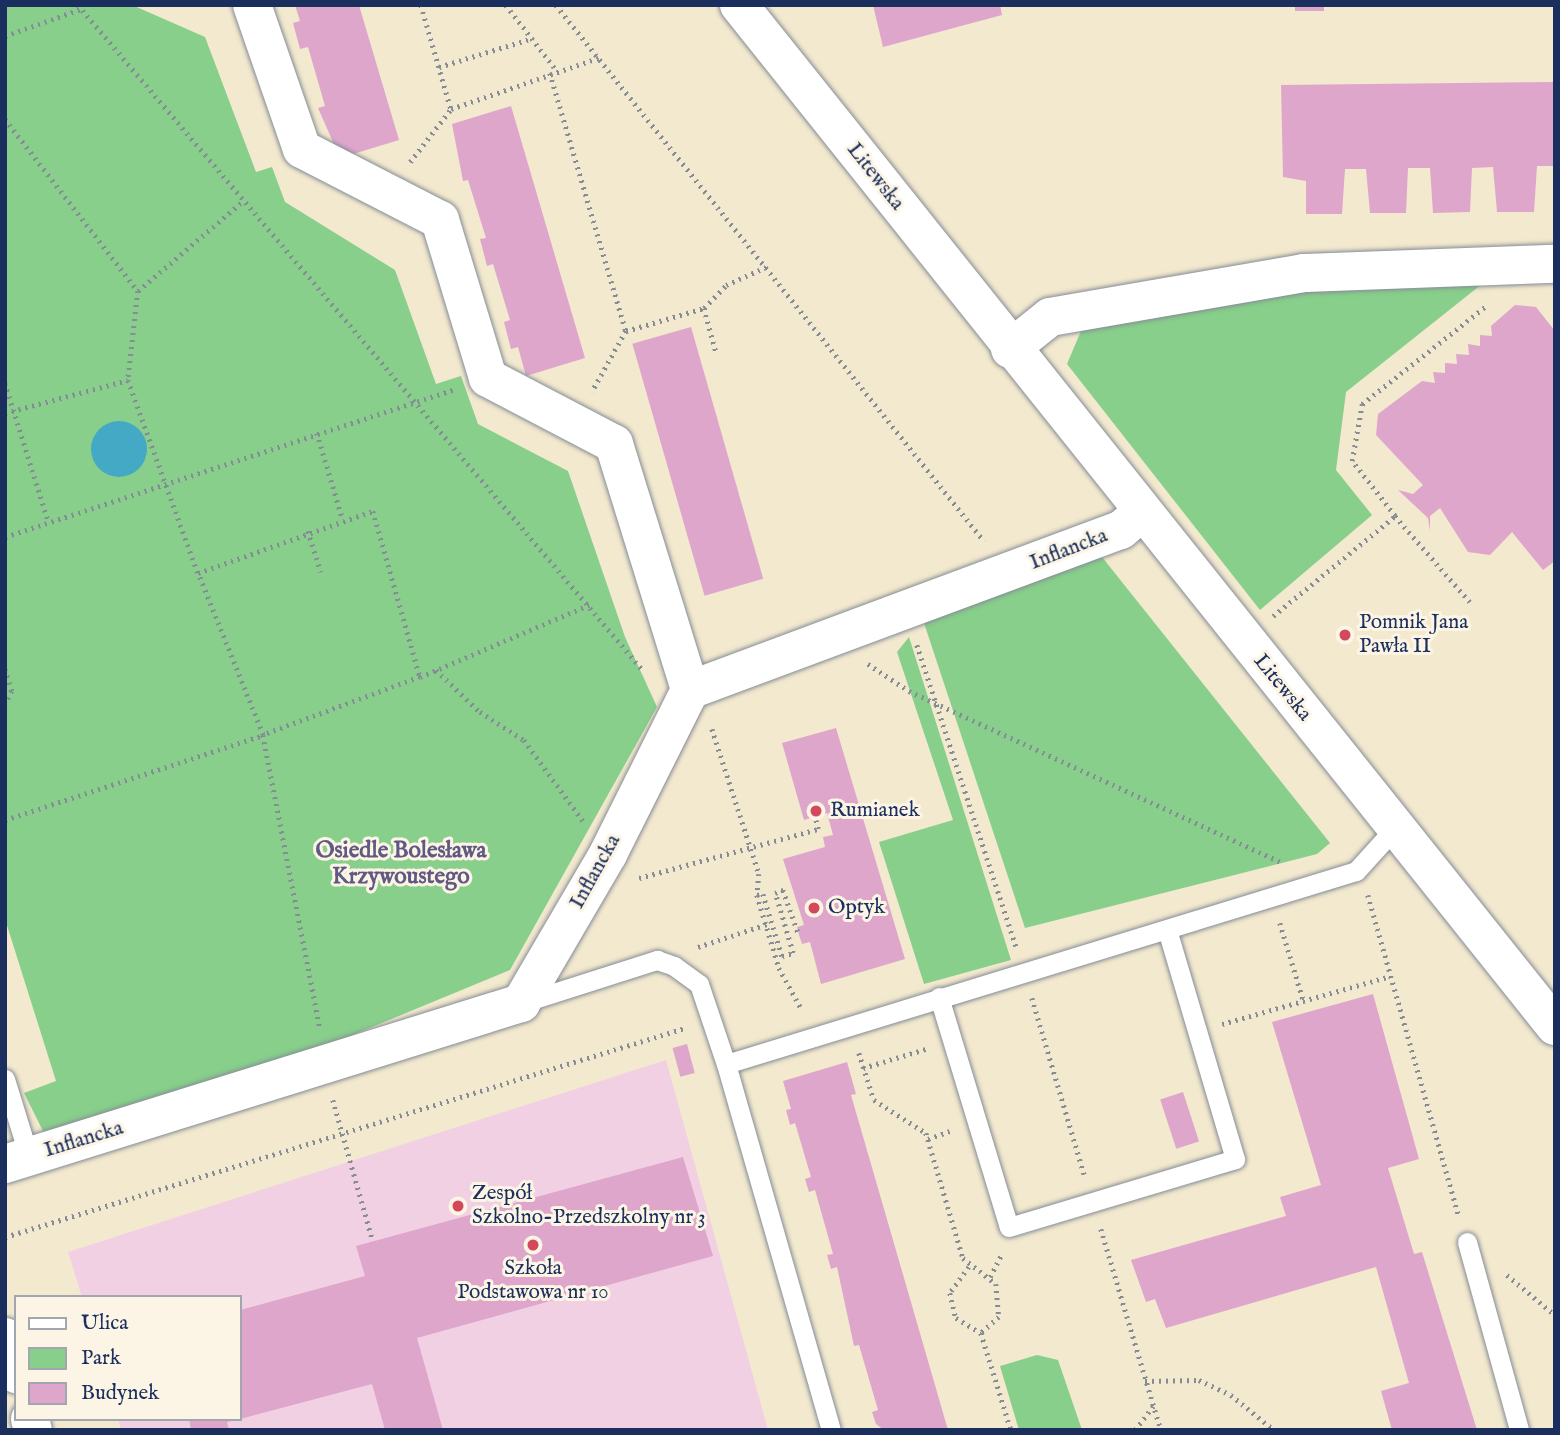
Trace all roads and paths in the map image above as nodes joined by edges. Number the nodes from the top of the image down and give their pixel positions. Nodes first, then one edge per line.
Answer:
1 (251, 5) edge
2 (421, 5) edge
3 (506, 5) edge
4 (556, 5) edge
5 (739, 5) edge
6 (80, 7) edge
7 (5, 36) edge
8 (533, 38) junction
9 (598, 58) junction
10 (439, 67) junction
11 (557, 71) junction
12 (550, 73) junction
13 (451, 109) junction
14 (5, 119) edge
15 (393, 196) junction
16 (242, 202) junction
17 (1555, 264) edge
18 (766, 267) junction
19 (138, 292) junction
20 (1497, 297) dead end
21 (704, 307) junction
22 (626, 331) junction
23 (1010, 349) junction
24 (716, 352) dead end
25 (488, 378) junction
26 (128, 380) junction
27 (5, 383) edge
28 (413, 403) junction
29 (14, 411) junction
30 (5, 413) edge
31 (575, 424) junction
32 (317, 433) junction
33 (165, 486) junction
34 (1142, 512) junction
35 (1395, 516) junction
36 (343, 520) junction
37 (49, 523) junction
38 (308, 531) junction
39 (5, 537) edge
40 (321, 572) dead end
41 (198, 573) junction
42 (1009, 573) junction
43 (1470, 603) dead end
44 (589, 605) junction
45 (906, 612) junction
46 (1264, 623) dead end
47 (832, 641) junction
48 (5, 669) edge
49 (436, 670) junction
50 (420, 677) junction
51 (687, 697) junction
52 (936, 702) junction
53 (5, 704) edge
54 (263, 735) junction
55 (815, 817) dead end
56 (5, 820) edge
57 (1395, 828) junction
58 (751, 848) junction
59 (608, 854) junction
60 (1356, 871) junction
61 (1282, 872) dead end
62 (757, 895) junction
63 (1273, 898) junction
64 (767, 923) junction
65 (1167, 930) junction
66 (799, 934) dead end
67 (1031, 948) dead end
68 (657, 960) junction
69 (1024, 970) junction
70 (1390, 976) junction
71 (939, 997) junction
72 (1303, 999) junction
73 (521, 1003) junction
74 (808, 1006) dead end
75 (712, 1019) junction
76 (851, 1025) junction
77 (1555, 1026) edge
78 (321, 1031) dead end
79 (1197, 1031) junction
80 (952, 1041) junction
81 (726, 1064) junction
82 (863, 1068) junction
83 (5, 1079) edge
84 (330, 1090) dead end
85 (344, 1133) junction
86 (17, 1161) edge
87 (1093, 1202) junction
88 (5, 1237) edge
89 (373, 1241) dead end
90 (1467, 1241) junction
91 (970, 1267) junction
92 (1555, 1315) edge
93 (981, 1333) junction
94 (1145, 1381) junction
95 (1153, 1406) junction
96 (831, 1430) edge
97 (1011, 1430) edge
98 (1135, 1430) edge
99 (1161, 1430) edge
100 (1274, 1430) edge
101 (1519, 1430) edge

1 - 15 street
2 - 10 path
3 - 8 path
4 - 9 path
5 - 23 street, Litewska
6 - 7 path
6 - 16 path
8 - 10 path
8 - 11 path
9 - 11 path
9 - 18 path
10 - 13 path
11 - 12 path
12 - 13 path
12 - 22 path
13 - 15 path
14 - 19 path
15 - 25 street
16 - 19 path
16 - 28 path
17 - 23 street
18 - 21 path
18 - 42 path
19 - 26 path
20 - 35 path
21 - 22 path
21 - 24 path
22 - 31 path
23 - 34 street, Litewska
25 - 28 path
25 - 31 street
26 - 29 path
26 - 33 path
27 - 29 path
28 - 32 path
28 - 44 path
29 - 30 path
29 - 37 path
31 - 51 street
32 - 33 path
32 - 36 path
33 - 37 path
33 - 41 path
34 - 42 street, Inflancka
34 - 57 street, Litewska
35 - 43 path
35 - 46 path
36 - 38 path
36 - 50 path
37 - 39 path
38 - 40 path
38 - 41 path
41 - 54 path
42 - 45 street, Inflancka
44 - 49 path
44 - 51 path
45 - 47 street, Inflancka
45 - 52 path
47 - 51 street, Inflancka
47 - 52 path
48 - 53 path
49 - 50 path
49 - 59 path
50 - 54 path
51 - 58 path
51 - 59 street, Inflancka
52 - 61 path
52 - 67 path
54 - 56 path
54 - 78 path
55 - 58 path
57 - 60 lane
57 - 77 street, Litewska
58 - 59 path
58 - 62 path
59 - 73 street, Inflancka
60 - 63 lane
60 - 70 path
62 - 64 path
62 - 66 path
63 - 65 lane
63 - 72 path
64 - 68 path
64 - 74 path
65 - 69 lane
65 - 79 lane
68 - 73 lane
68 - 75 lane
69 - 71 lane
69 - 87 path
70 - 72 path
70 - 90 path
71 - 76 lane
71 - 80 lane
72 - 79 path
73 - 86 street, Inflancka
75 - 81 lane
75 - 85 path
76 - 81 lane
76 - 82 path
79 - 87 lane
80 - 82 path
80 - 87 lane
81 - 96 lane
82 - 91 path
83 - 86 lane
84 - 85 path
85 - 88 path
85 - 89 path
87 - 94 path
90 - 92 path
90 - 101 lane
91 - 93 path
91 - 93 path
93 - 97 path
94 - 95 path
94 - 100 path
95 - 98 path
95 - 99 path

